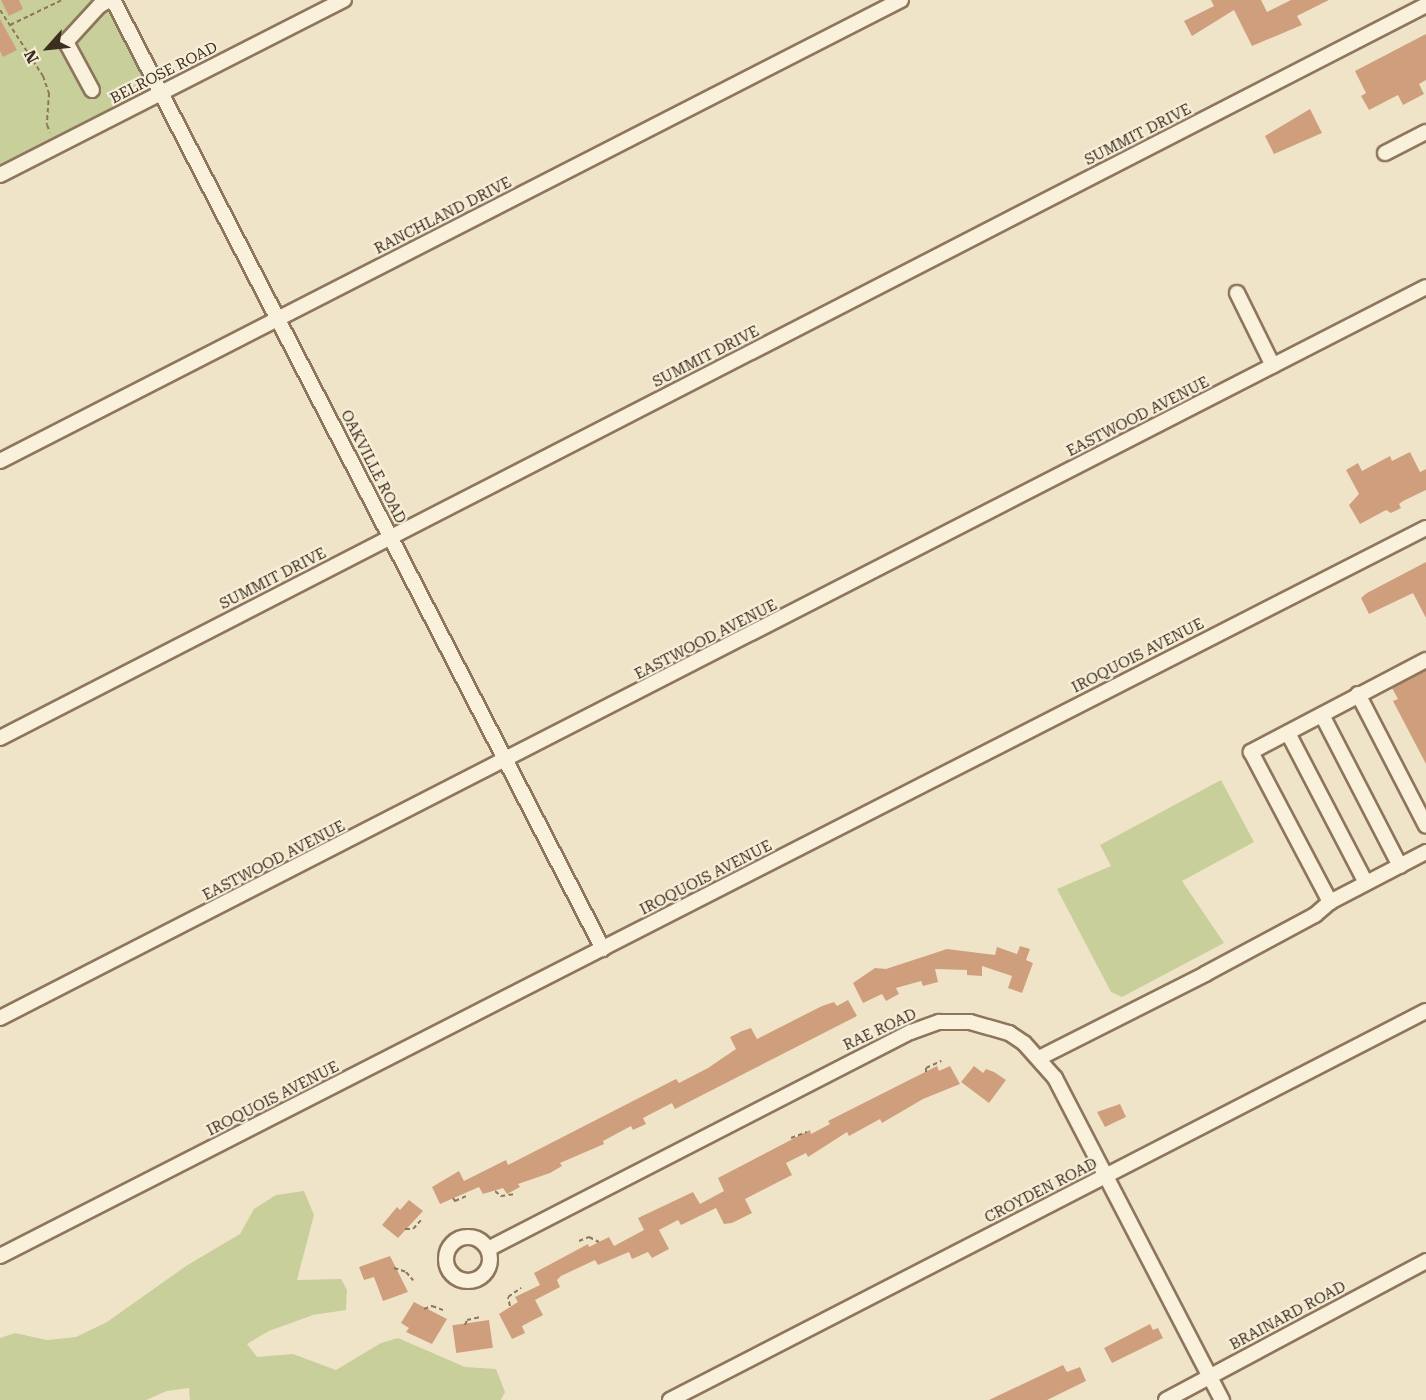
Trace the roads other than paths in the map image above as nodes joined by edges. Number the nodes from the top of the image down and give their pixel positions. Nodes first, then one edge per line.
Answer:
1 (111, 0) edge
2 (344, 0) edge
3 (901, 0) edge
4 (1426, 5) edge
5 (92, 90) dead end
6 (162, 93) junction
7 (1426, 132) edge
8 (1385, 153) dead end
9 (0, 175) edge
10 (1426, 287) edge
11 (1237, 293) dead end
12 (279, 318) junction
13 (1273, 366) junction
14 (0, 461) edge
15 (1426, 528) edge
16 (391, 538) junction
17 (1426, 660) edge
18 (1358, 694) junction
19 (1322, 715) junction
20 (1288, 733) junction
21 (0, 738) edge
22 (507, 761) junction
23 (1426, 826) edge
24 (1426, 852) edge
25 (1400, 866) junction
26 (1366, 883) junction
27 (1330, 902) junction
28 (603, 949) junction
29 (1426, 1011) edge
30 (0, 1018) edge
31 (1041, 1057) junction
32 (1106, 1176) junction
33 (488, 1249) dead end
34 (0, 1256) edge
35 (1426, 1261) edge
36 (1210, 1376) junction
37 (670, 1400) edge
38 (1166, 1400) edge
39 (1222, 1400) edge

1 - 5 street
1 - 6 street, OAKVILLE ROAD
2 - 6 street, BELROSE ROAD
3 - 12 street, RANCHLAND DRIVE
4 - 16 street, SUMMIT DRIVE
6 - 9 street, BELROSE ROAD
6 - 12 street, OAKVILLE ROAD
7 - 8 street
10 - 13 street, EASTWOOD AVENUE
11 - 13 street
12 - 14 street, RANCHLAND DRIVE
12 - 16 street, OAKVILLE ROAD
13 - 22 street, EASTWOOD AVENUE
15 - 28 street, IROQUOIS AVENUE
16 - 21 street, SUMMIT DRIVE
16 - 22 street, OAKVILLE ROAD
17 - 18 street
18 - 19 street
18 - 23 street
19 - 20 street
19 - 25 street
20 - 26 street
20 - 27 street
22 - 28 street, OAKVILLE ROAD
22 - 30 street, EASTWOOD AVENUE
24 - 25 street
25 - 26 street
26 - 27 street
27 - 31 street
28 - 34 street, IROQUOIS AVENUE
29 - 32 street, CROYDEN ROAD
31 - 32 street, RAE ROAD
31 - 33 street, RAE ROAD
32 - 36 street, RAE ROAD
32 - 37 street, CROYDEN ROAD
35 - 36 street, BRAINARD ROAD
36 - 38 street, BRAINARD ROAD
36 - 39 street, RAE ROAD

